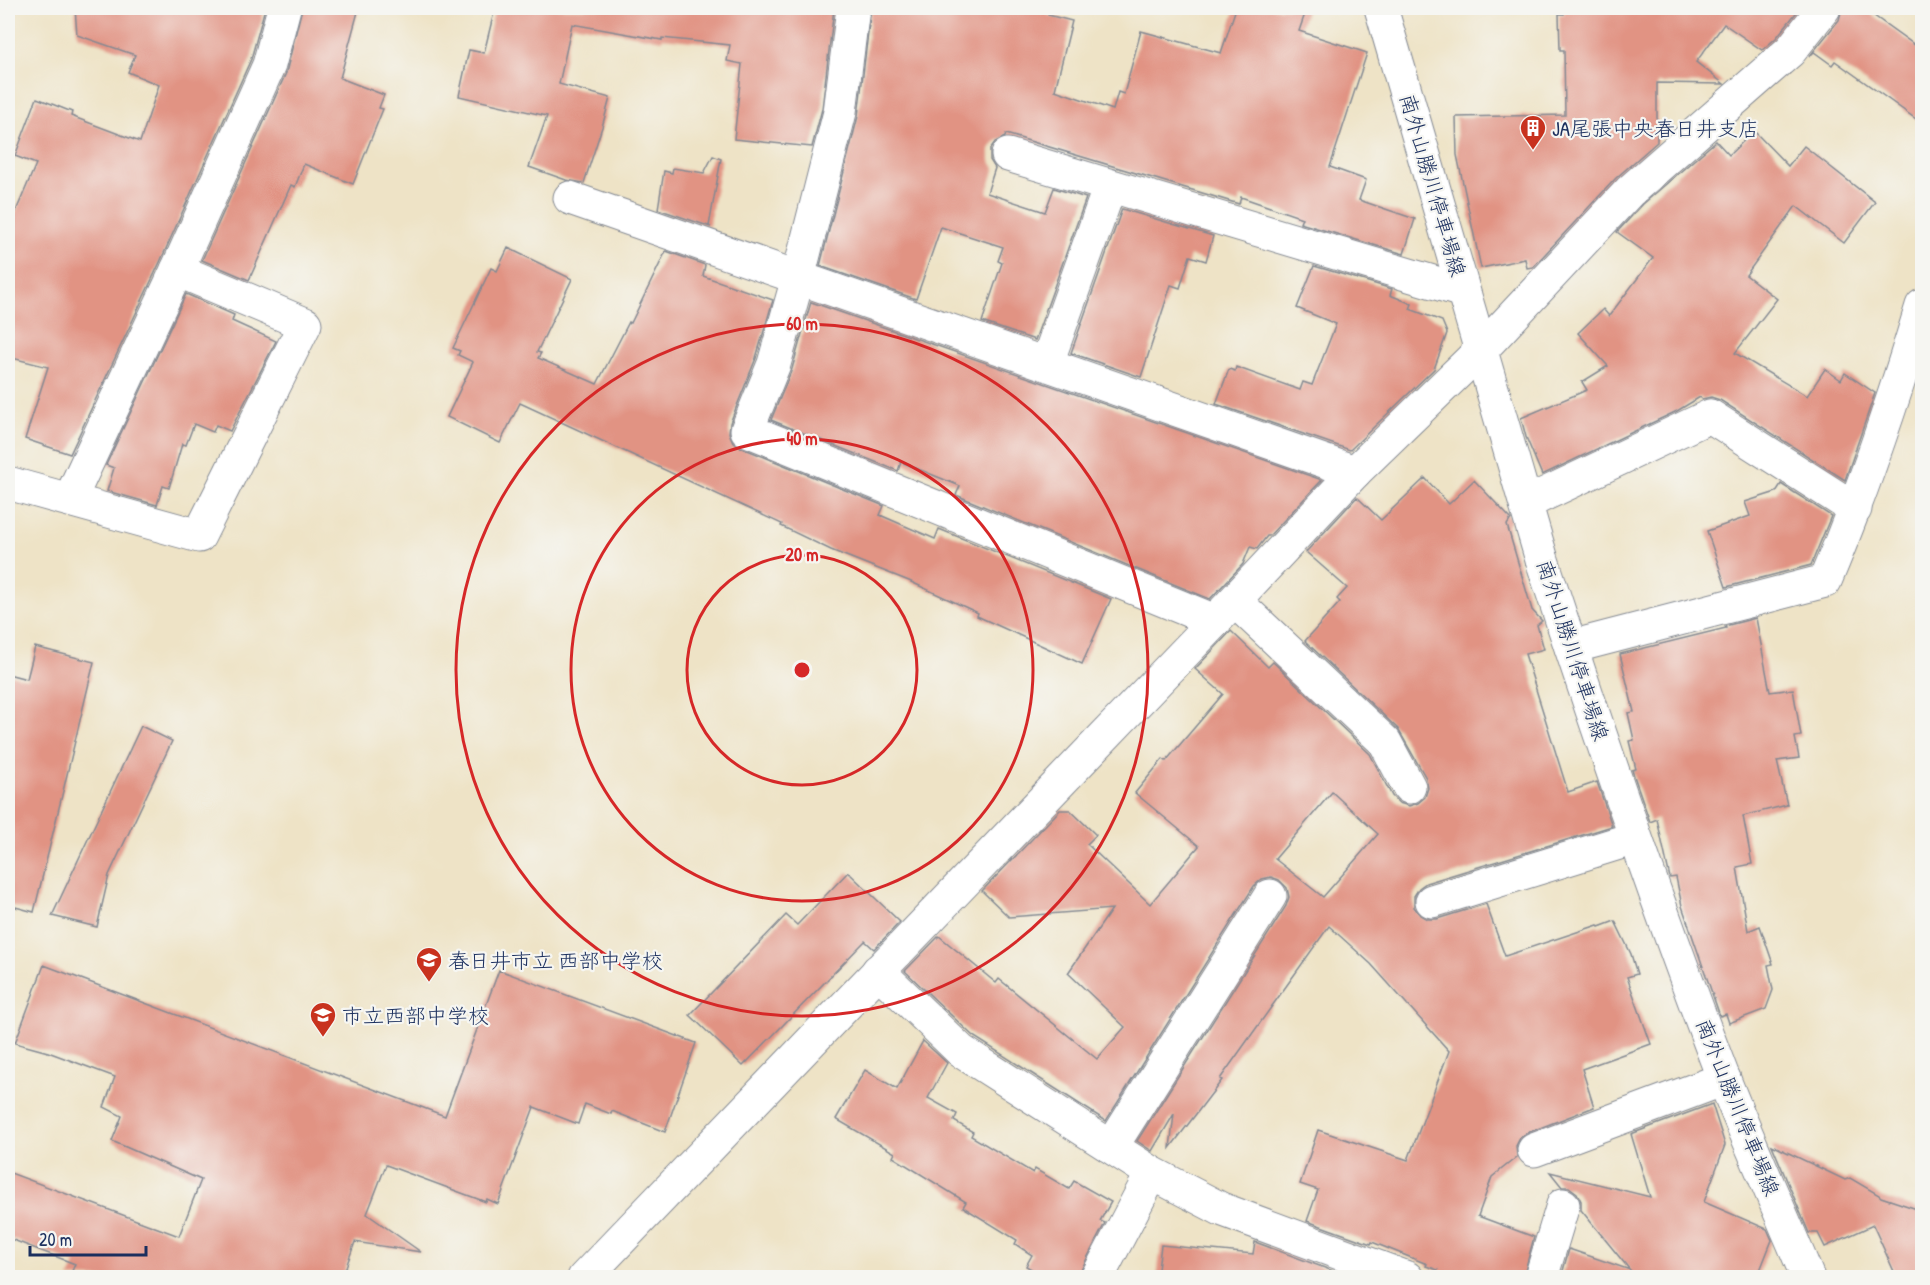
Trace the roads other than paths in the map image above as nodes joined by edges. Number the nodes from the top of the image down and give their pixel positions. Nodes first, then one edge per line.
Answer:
1 (284, 8) edge
2 (853, 8) edge
3 (1381, 8) edge
4 (1824, 8) edge
5 (1008, 155) dead end
6 (1110, 186) junction
7 (570, 198) dead end
8 (177, 270) junction
9 (798, 278) junction
10 (1463, 291) junction
11 (1923, 306) edge
12 (1482, 349) junction
13 (1047, 363) junction
14 (1355, 472) junction
15 (8, 483) edge
16 (70, 499) junction
17 (1526, 503) junction
18 (1855, 509) junction
19 (1225, 611) junction
20 (1571, 647) junction
21 (1409, 787) dead end
22 (1635, 838) junction
23 (1270, 896) dead end
24 (1432, 901) dead end
25 (878, 971) junction
26 (1724, 1078) junction
27 (1112, 1146) junction
28 (1534, 1150) dead end
29 (1152, 1173) junction
30 (1563, 1205) dead end
31 (584, 1278) edge
32 (1097, 1278) edge
33 (1407, 1278) edge
34 (1541, 1278) edge
35 (1808, 1278) edge

1 - 8 street
2 - 9 street
3 - 10 street, 南外山勝川停車場線
4 - 12 street
5 - 6 street
6 - 10 street
6 - 13 street
7 - 9 street
8 - 16 street
8 - 16 street
9 - 13 street
9 - 19 street
10 - 12 street, 南外山勝川停車場線
11 - 18 street
12 - 14 street
12 - 17 street, 南外山勝川停車場線
13 - 14 street
14 - 19 street
15 - 16 street
17 - 18 street
17 - 20 street, 南外山勝川停車場線
18 - 20 street
19 - 21 street
19 - 25 street
20 - 22 street, 南外山勝川停車場線
22 - 24 street
22 - 26 street, 南外山勝川停車場線
23 - 27 street
25 - 27 street
25 - 31 street
26 - 28 street
26 - 35 street, 南外山勝川停車場線
27 - 29 street
29 - 32 street
29 - 33 street
30 - 34 street

